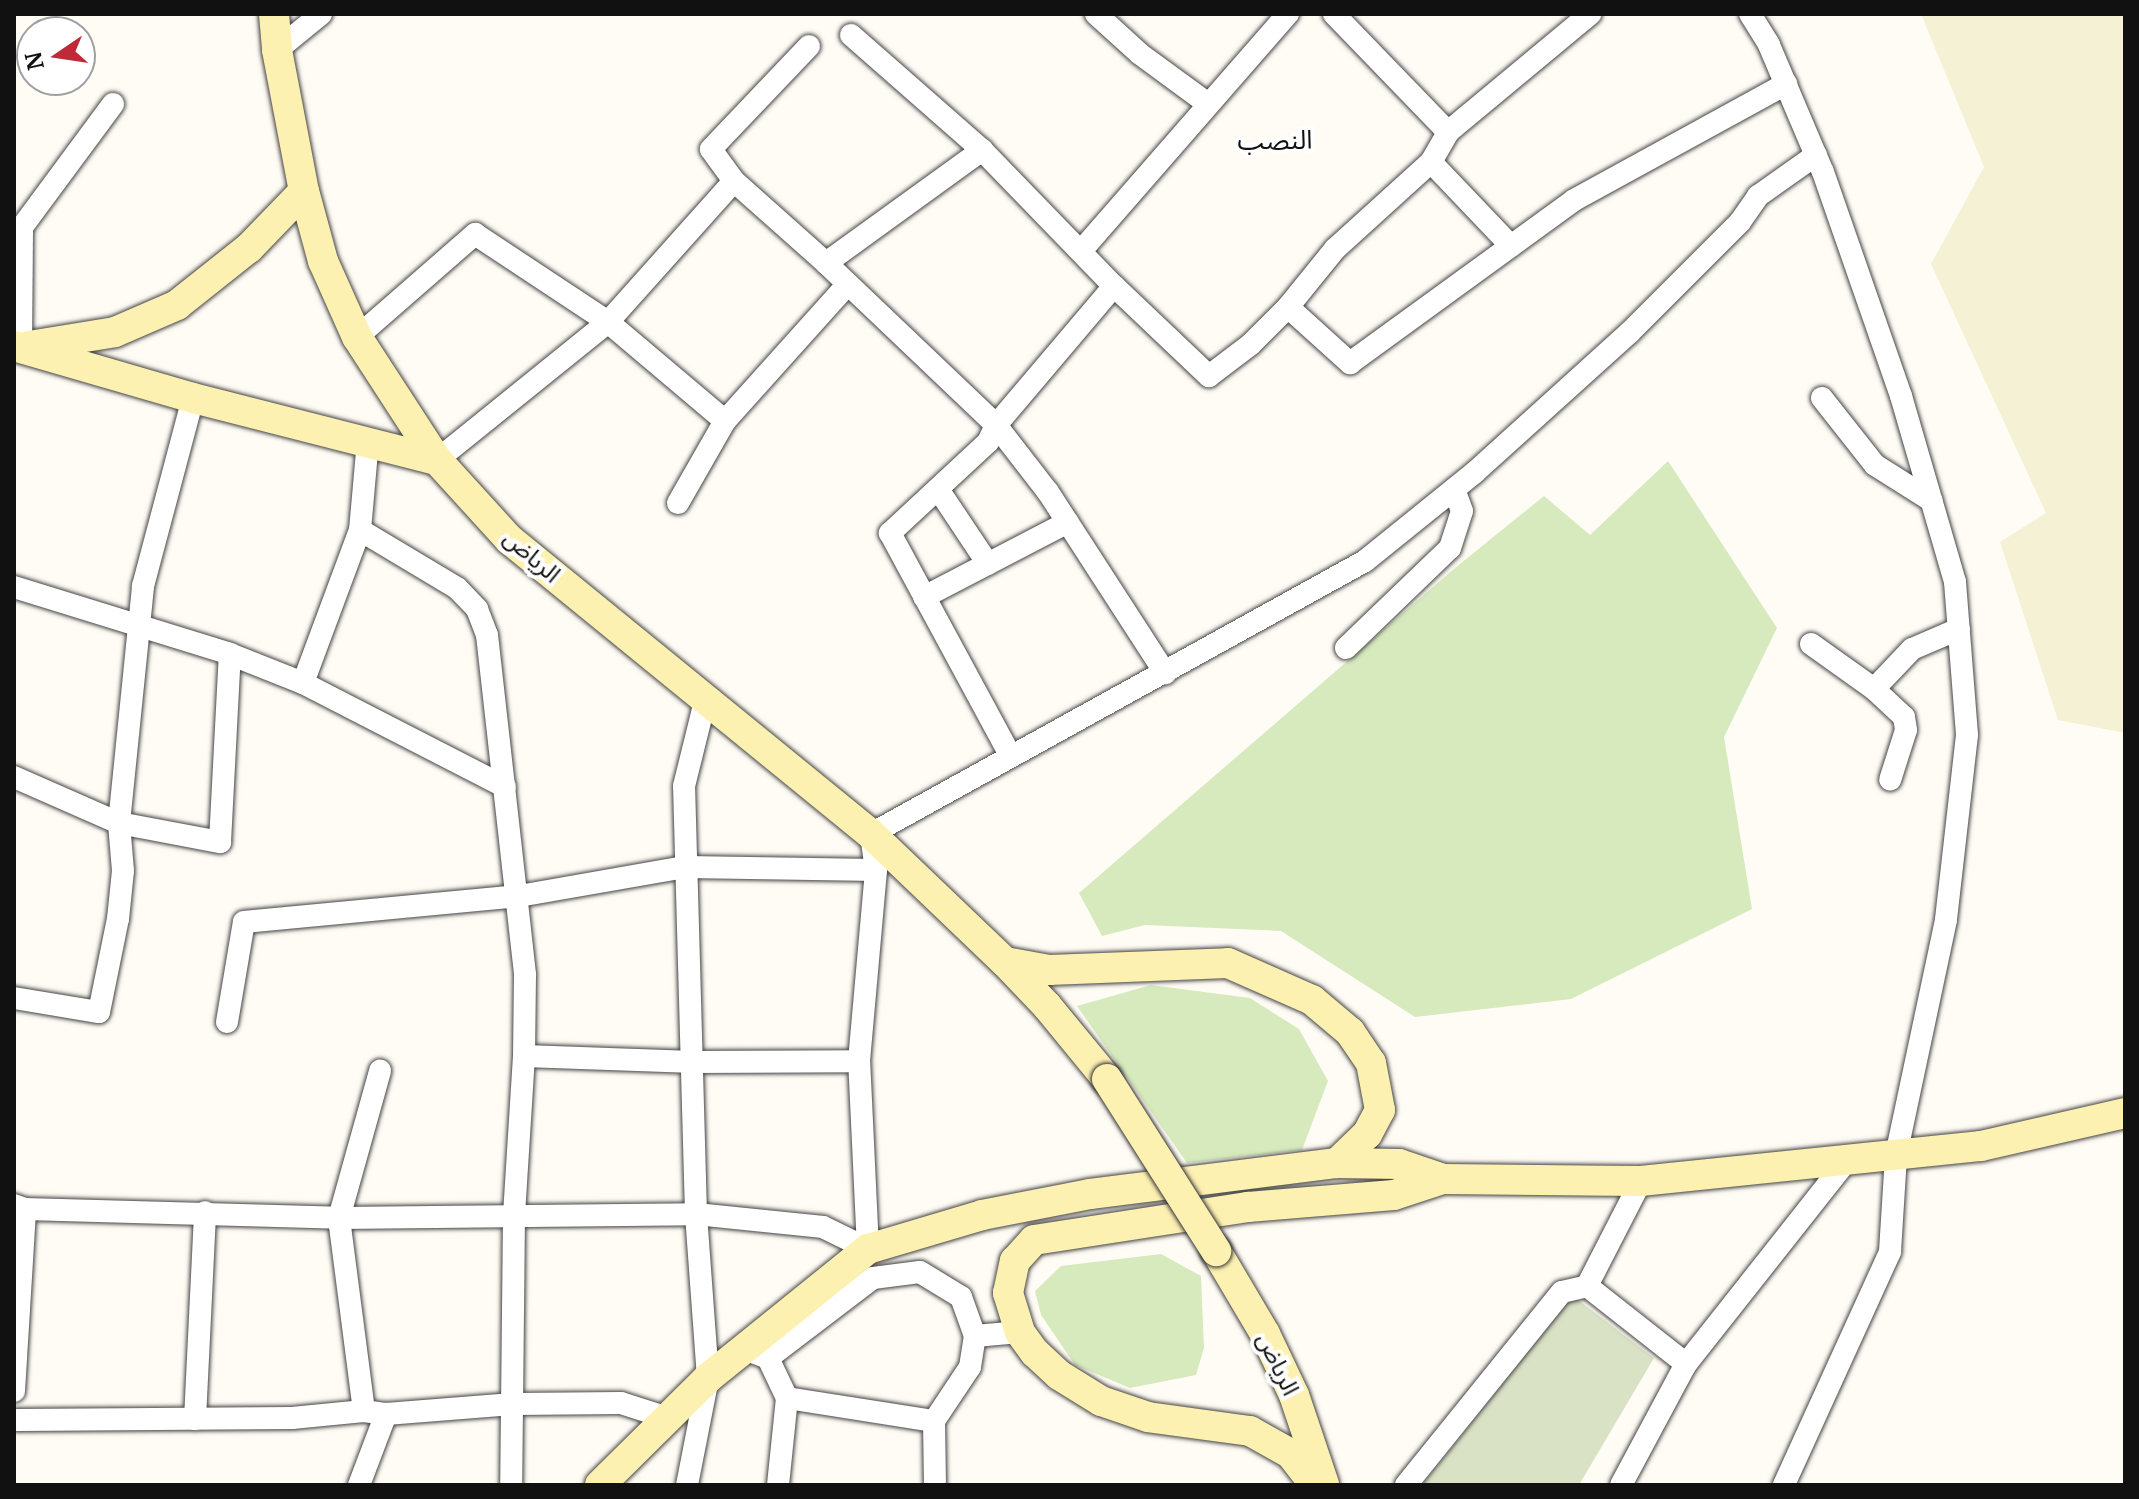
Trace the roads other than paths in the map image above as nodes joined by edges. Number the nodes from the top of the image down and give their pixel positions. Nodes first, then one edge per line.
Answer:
1 (274, 14) edge
2 (321, 14) edge
3 (1096, 14) edge
4 (1288, 14) edge
5 (1334, 14) edge
6 (1590, 14) edge
7 (1750, 14) edge
8 (851, 35) dead end
9 (809, 46) dead end
10 (277, 50) junction
11 (1786, 84) junction
12 (113, 104) dead end
13 (1208, 104) junction
14 (1448, 132) junction
15 (982, 150) junction
16 (1816, 155) junction
17 (1431, 162) junction
18 (734, 181) junction
19 (304, 191) junction
20 (18, 226) edge
21 (1511, 246) junction
22 (1081, 251) junction
23 (826, 263) junction
24 (848, 284) junction
25 (1114, 286) junction
26 (1288, 307) junction
27 (608, 322) junction
28 (357, 337) junction
29 (17, 346) edge
30 (193, 398) junction
31 (1822, 398) dead end
32 (725, 421) junction
33 (996, 425) junction
34 (368, 440) junction
35 (437, 460) junction
36 (938, 489) junction
37 (1454, 489) junction
38 (1932, 501) junction
39 (678, 503) dead end
40 (1068, 522) junction
41 (360, 530) junction
42 (988, 564) junction
43 (14, 587) edge
44 (924, 597) junction
45 (139, 627) junction
46 (1959, 629) junction
47 (1811, 644) dead end
48 (1346, 648) dead end
49 (230, 654) junction
50 (1165, 673) junction
51 (303, 683) junction
52 (1874, 689) junction
53 (705, 701) junction
54 (1010, 755) junction
55 (14, 777) edge
56 (1890, 780) dead end
57 (505, 787) junction
58 (119, 823) junction
59 (871, 834) junction
60 (686, 867) junction
61 (876, 870) junction
62 (519, 896) junction
63 (1005, 962) junction
64 (14, 998) edge
65 (227, 1022) dead end
66 (524, 1056) junction
67 (859, 1061) junction
68 (694, 1062) junction
69 (380, 1071) dead end
70 (2123, 1118) edge
71 (1896, 1156) junction
72 (1847, 1160) junction
73 (1337, 1163) junction
74 (1443, 1179) junction
75 (1641, 1181) junction
76 (20, 1207) edge
77 (205, 1212) junction
78 (696, 1214) junction
79 (514, 1216) junction
80 (339, 1218) junction
81 (868, 1249) junction
82 (1587, 1286) junction
83 (1020, 1332) junction
84 (975, 1336) junction
85 (756, 1353) junction
86 (1686, 1364) junction
87 (708, 1378) junction
88 (14, 1391) edge
89 (787, 1398) junction
90 (513, 1404) junction
91 (375, 1413) junction
92 (15, 1418) edge
93 (668, 1418) junction
94 (195, 1419) junction
95 (934, 1421) junction
96 (359, 1485) edge
97 (511, 1485) edge
98 (600, 1485) edge
99 (687, 1485) edge
100 (778, 1485) edge
101 (935, 1485) edge
102 (1315, 1485) edge
103 (1325, 1485) edge
104 (1406, 1485) edge
105 (1621, 1485) edge
106 (1784, 1485) edge

1 - 10 street, الرياض
2 - 10 street
3 - 13 street
4 - 13 street
5 - 14 street
6 - 14 street
7 - 11 street
8 - 15 street
9 - 18 street
10 - 19 street, الرياض
11 - 16 street
11 - 21 street
12 - 20 street
13 - 22 street
14 - 17 street
15 - 22 street
15 - 23 street
16 - 37 street
16 - 38 street
17 - 21 street
17 - 26 street
18 - 23 street
18 - 27 street
19 - 28 street, الرياض
19 - 29 street
20 - 29 street
21 - 26 street
22 - 25 street
23 - 24 street
24 - 32 street
24 - 33 street
25 - 26 street
25 - 33 street
27 - 28 street
27 - 32 street
27 - 35 street
28 - 35 street, الرياض
29 - 30 street
30 - 34 street
30 - 45 street
31 - 38 street
32 - 39 street
33 - 36 street
33 - 40 street
34 - 35 street
34 - 41 street
35 - 53 street, الرياض
36 - 42 street
36 - 44 street
37 - 48 street
37 - 50 street
38 - 46 street
40 - 42 street
40 - 50 street
41 - 51 street
41 - 57 street
42 - 44 street
43 - 45 street
44 - 54 street
45 - 49 street
45 - 58 street
46 - 52 street
46 - 71 street
47 - 52 street
49 - 51 street
49 - 58 street
50 - 54 street
51 - 57 street
52 - 56 street
53 - 59 street, الرياض
53 - 60 street
54 - 59 street
55 - 58 street
57 - 62 street
58 - 64 street
59 - 61 street
59 - 63 street, الرياض
60 - 61 street
60 - 62 street
60 - 68 street
61 - 67 street
62 - 65 street
62 - 66 street
63 - 73 street
63 - 103 street, الرياض, bridge
66 - 68 street
66 - 79 street
67 - 68 street
67 - 81 street
68 - 78 street
69 - 80 street
70 - 71 street
71 - 72 street
71 - 106 street
72 - 75 street
72 - 86 street
73 - 74 street
73 - 81 street
74 - 75 street
74 - 83 street
75 - 82 street
76 - 77 street
76 - 88 street
77 - 80 street
77 - 94 street
78 - 79 street
78 - 81 street
78 - 87 street
79 - 80 street
79 - 90 street
80 - 91 street
81 - 85 street
82 - 86 street
82 - 104 street
83 - 84 street
83 - 102 street
84 - 85 street
84 - 95 street
85 - 87 street
85 - 89 street
86 - 105 street
87 - 93 street
87 - 99 street
89 - 95 street
89 - 100 street
90 - 91 street
90 - 93 street
90 - 97 street
91 - 94 street
91 - 96 street
92 - 94 street
93 - 98 street
95 - 101 street

